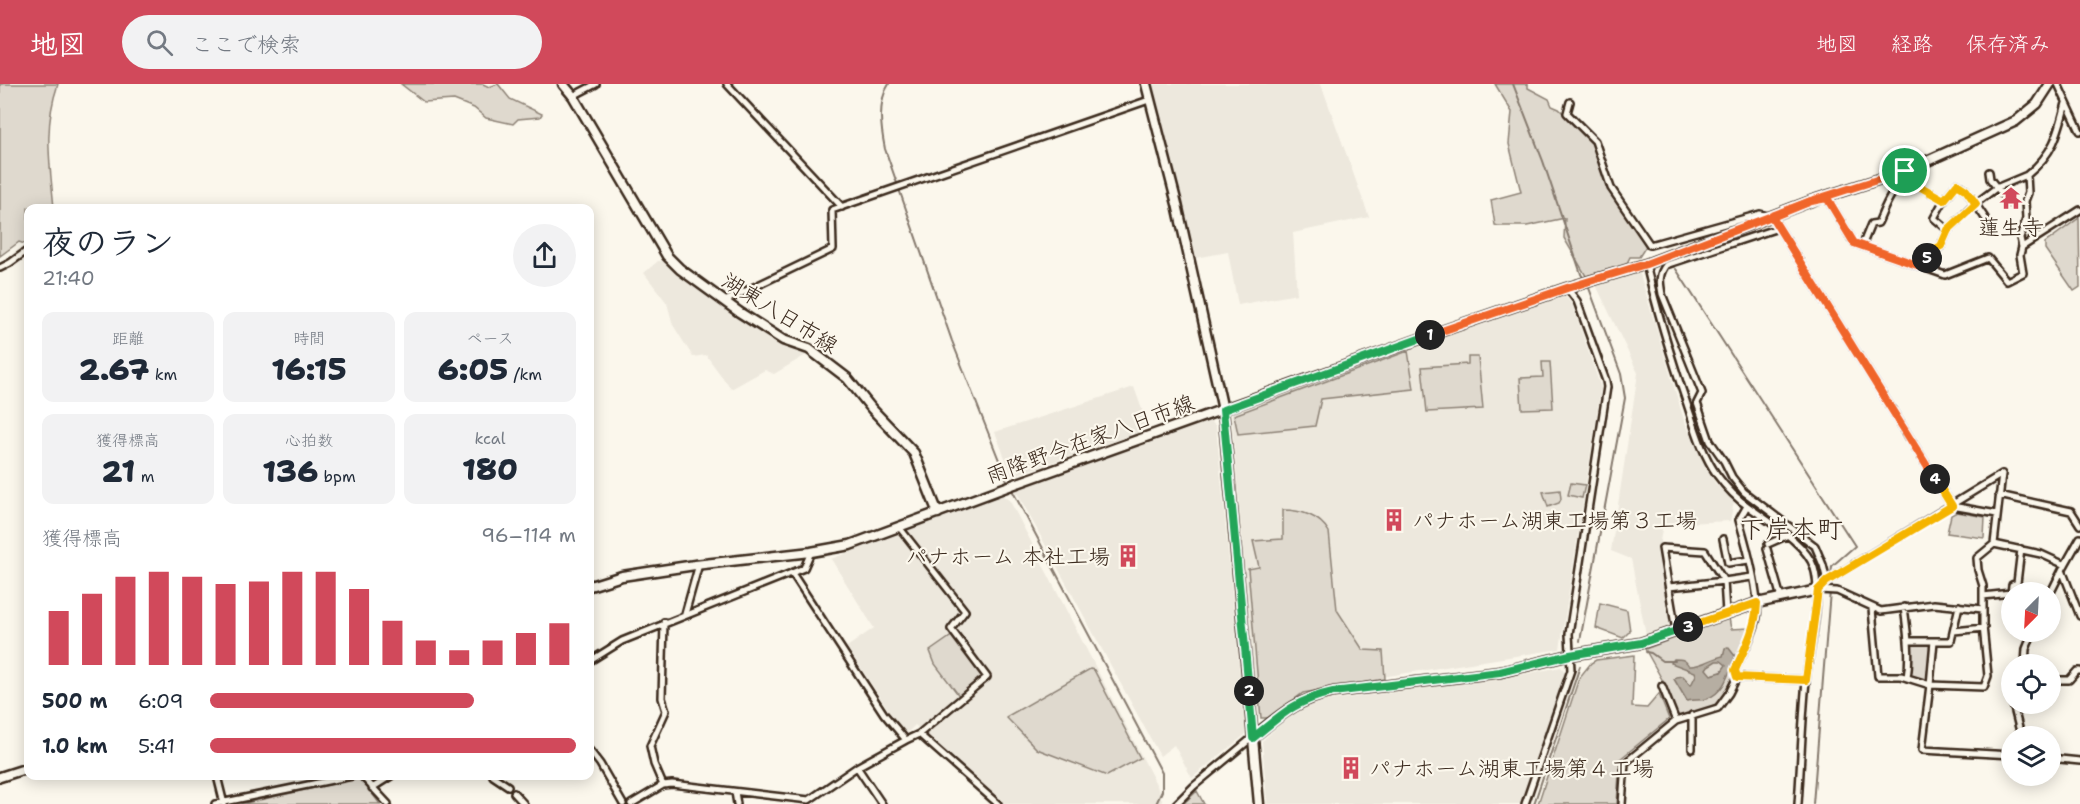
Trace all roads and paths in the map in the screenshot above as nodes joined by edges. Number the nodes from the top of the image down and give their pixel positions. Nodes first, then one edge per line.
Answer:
1 (563, 84) edge
2 (596, 84) edge
3 (727, 84) edge
4 (1146, 84) edge
5 (2050, 84) edge
6 (2058, 84) edge
7 (573, 96) junction
8 (1149, 100) junction
9 (1570, 102) dead end
10 (2066, 103) junction
11 (2080, 131) edge
12 (1905, 171) junction
13 (1989, 172) dead end
14 (2027, 176) junction
15 (1910, 181) junction
16 (1996, 188) junction
17 (1827, 198) junction
18 (1944, 200) junction
19 (2008, 202) dead end
20 (1976, 204) junction
21 (842, 207) junction
22 (2080, 210) edge
23 (1772, 217) junction
24 (1985, 218) dead end
25 (1778, 228) junction
26 (1948, 230) junction
27 (1862, 246) junction
28 (2022, 247) junction
29 (24, 253) edge
30 (1646, 264) junction
31 (1923, 267) junction
32 (0, 268) edge
33 (1567, 288) junction
34 (725, 301) junction
35 (1223, 410) junction
36 (1999, 495) junction
37 (1747, 506) junction
38 (1952, 506) junction
39 (938, 513) junction
40 (1997, 514) junction
41 (2080, 525) edge
42 (899, 527) junction
43 (1786, 536) junction
44 (2080, 538) edge
45 (1724, 539) dead end
46 (1994, 544) junction
47 (2021, 549) junction
48 (811, 552) junction
49 (1749, 560) junction
50 (699, 564) junction
51 (2064, 568) junction
52 (792, 573) junction
53 (1752, 577) junction
54 (1724, 581) junction
55 (1827, 581) junction
56 (2056, 582) edge
57 (594, 585) edge
58 (1669, 587) junction
59 (1818, 590) junction
60 (1983, 596) junction
61 (1781, 598) junction
62 (1757, 603) junction
63 (1959, 606) junction
64 (1904, 607) junction
65 (1872, 609) junction
66 (1983, 609) junction
67 (1726, 613) junction
68 (685, 614) junction
69 (2080, 616) edge
70 (664, 622) junction
71 (1984, 627) junction
72 (1676, 631) junction
73 (1954, 631) junction
74 (1909, 641) junction
75 (1934, 641) junction
76 (1570, 655) junction
77 (594, 659) edge
78 (2080, 671) edge
79 (1737, 677) junction
80 (1907, 678) junction
81 (1806, 680) junction
82 (2061, 680) edge
83 (1930, 685) junction
84 (1662, 686) dead end
85 (1692, 715) junction
86 (1676, 721) junction
87 (919, 734) junction
88 (1253, 738) junction
89 (906, 740) junction
90 (1692, 748) dead end
91 (2001, 754) edge
92 (594, 756) edge
93 (2061, 759) edge
94 (2080, 761) edge
95 (857, 767) junction
96 (24, 769) edge
97 (0, 777) edge
98 (218, 780) edge
99 (333, 780) edge
100 (365, 780) edge
101 (385, 780) edge
102 (499, 780) edge
103 (663, 785) junction
104 (508, 786) dead end
105 (372, 788) junction
106 (735, 792) junction
107 (514, 793) dead end
108 (224, 803) edge
109 (215, 804) edge
110 (388, 804) edge
111 (524, 804) edge
112 (623, 804) edge
113 (631, 804) edge
114 (737, 804) edge
115 (882, 804) edge
116 (998, 804) edge
117 (1176, 804) edge
118 (1259, 804) edge
119 (1525, 804) edge
120 (1622, 804) edge
121 (1798, 804) edge

1 - 7 main road, 湖東八日市線
2 - 7 street
3 - 21 street
4 - 8 main road
5 - 12 main road, 雨降野今在家八日市線
6 - 10 street
7 - 34 main road, 湖東八日市線
8 - 21 street
8 - 35 main road
9 - 23 street
10 - 11 street
10 - 14 street
12 - 15 street
12 - 17 main road, 雨降野今在家八日市線
13 - 16 street
14 - 16 street
14 - 28 street
15 - 18 street
15 - 27 street
16 - 19 street
16 - 20 street
17 - 23 main road, 雨降野今在家八日市線
17 - 27 street
18 - 20 street
18 - 26 street
20 - 24 street
20 - 26 street
21 - 34 street
22 - 28 street
23 - 25 street
23 - 30 main road, 雨降野今在家八日市線
25 - 38 street
25 - 55 street
26 - 31 street
27 - 31 street
28 - 31 street
29 - 32 street
30 - 33 main road, 雨降野今在家八日市線
30 - 37 street
33 - 35 main road, 雨降野今在家八日市線
33 - 76 street
34 - 39 main road, 湖東八日市線
35 - 39 main road, 雨降野今在家八日市線
35 - 88 main road
36 - 38 street
36 - 40 street
36 - 41 street
37 - 43 street
37 - 49 street
38 - 40 street
38 - 55 street
39 - 42 main road, 雨降野今在家八日市線
40 - 46 street
42 - 48 main road, 雨降野今在家八日市線
42 - 87 street
43 - 59 street
43 - 61 street
44 - 51 street
45 - 49 street
46 - 47 street
46 - 60 street
47 - 51 street
47 - 60 street
48 - 50 main road, 雨降野今在家八日市線
48 - 52 street
49 - 53 street
50 - 57 main road, 雨降野今在家八日市線
50 - 68 street
51 - 56 street
51 - 69 street
52 - 68 street
52 - 89 street
53 - 54 street
53 - 62 street
54 - 58 street
54 - 58 street
54 - 67 street
55 - 59 street
58 - 72 street
59 - 61 main road
59 - 65 street
59 - 81 street
60 - 66 street
61 - 62 main road
62 - 67 main road
62 - 79 street
63 - 64 street
63 - 66 street
63 - 73 street
64 - 65 street
64 - 74 street
65 - 80 street
66 - 71 street
67 - 72 main road
68 - 70 street
70 - 77 street
70 - 103 street
71 - 73 street
71 - 83 street
72 - 76 main road
73 - 75 street
74 - 75 street
74 - 80 street
75 - 83 street
76 - 88 main road
76 - 119 street
78 - 82 street
79 - 81 street
79 - 85 street
80 - 83 street
81 - 121 street
83 - 91 street
84 - 86 street
85 - 86 street
85 - 90 street
86 - 120 street
87 - 89 street
87 - 116 street
88 - 117 street
88 - 118 main road
89 - 95 street
92 - 112 street
93 - 94 street
95 - 106 street
95 - 115 street
96 - 97 main road
98 - 108 street
99 - 108 street
100 - 105 street
101 - 105 street
102 - 104 street
103 - 106 street
103 - 113 street
105 - 110 street
106 - 114 street
107 - 111 street
108 - 109 street

